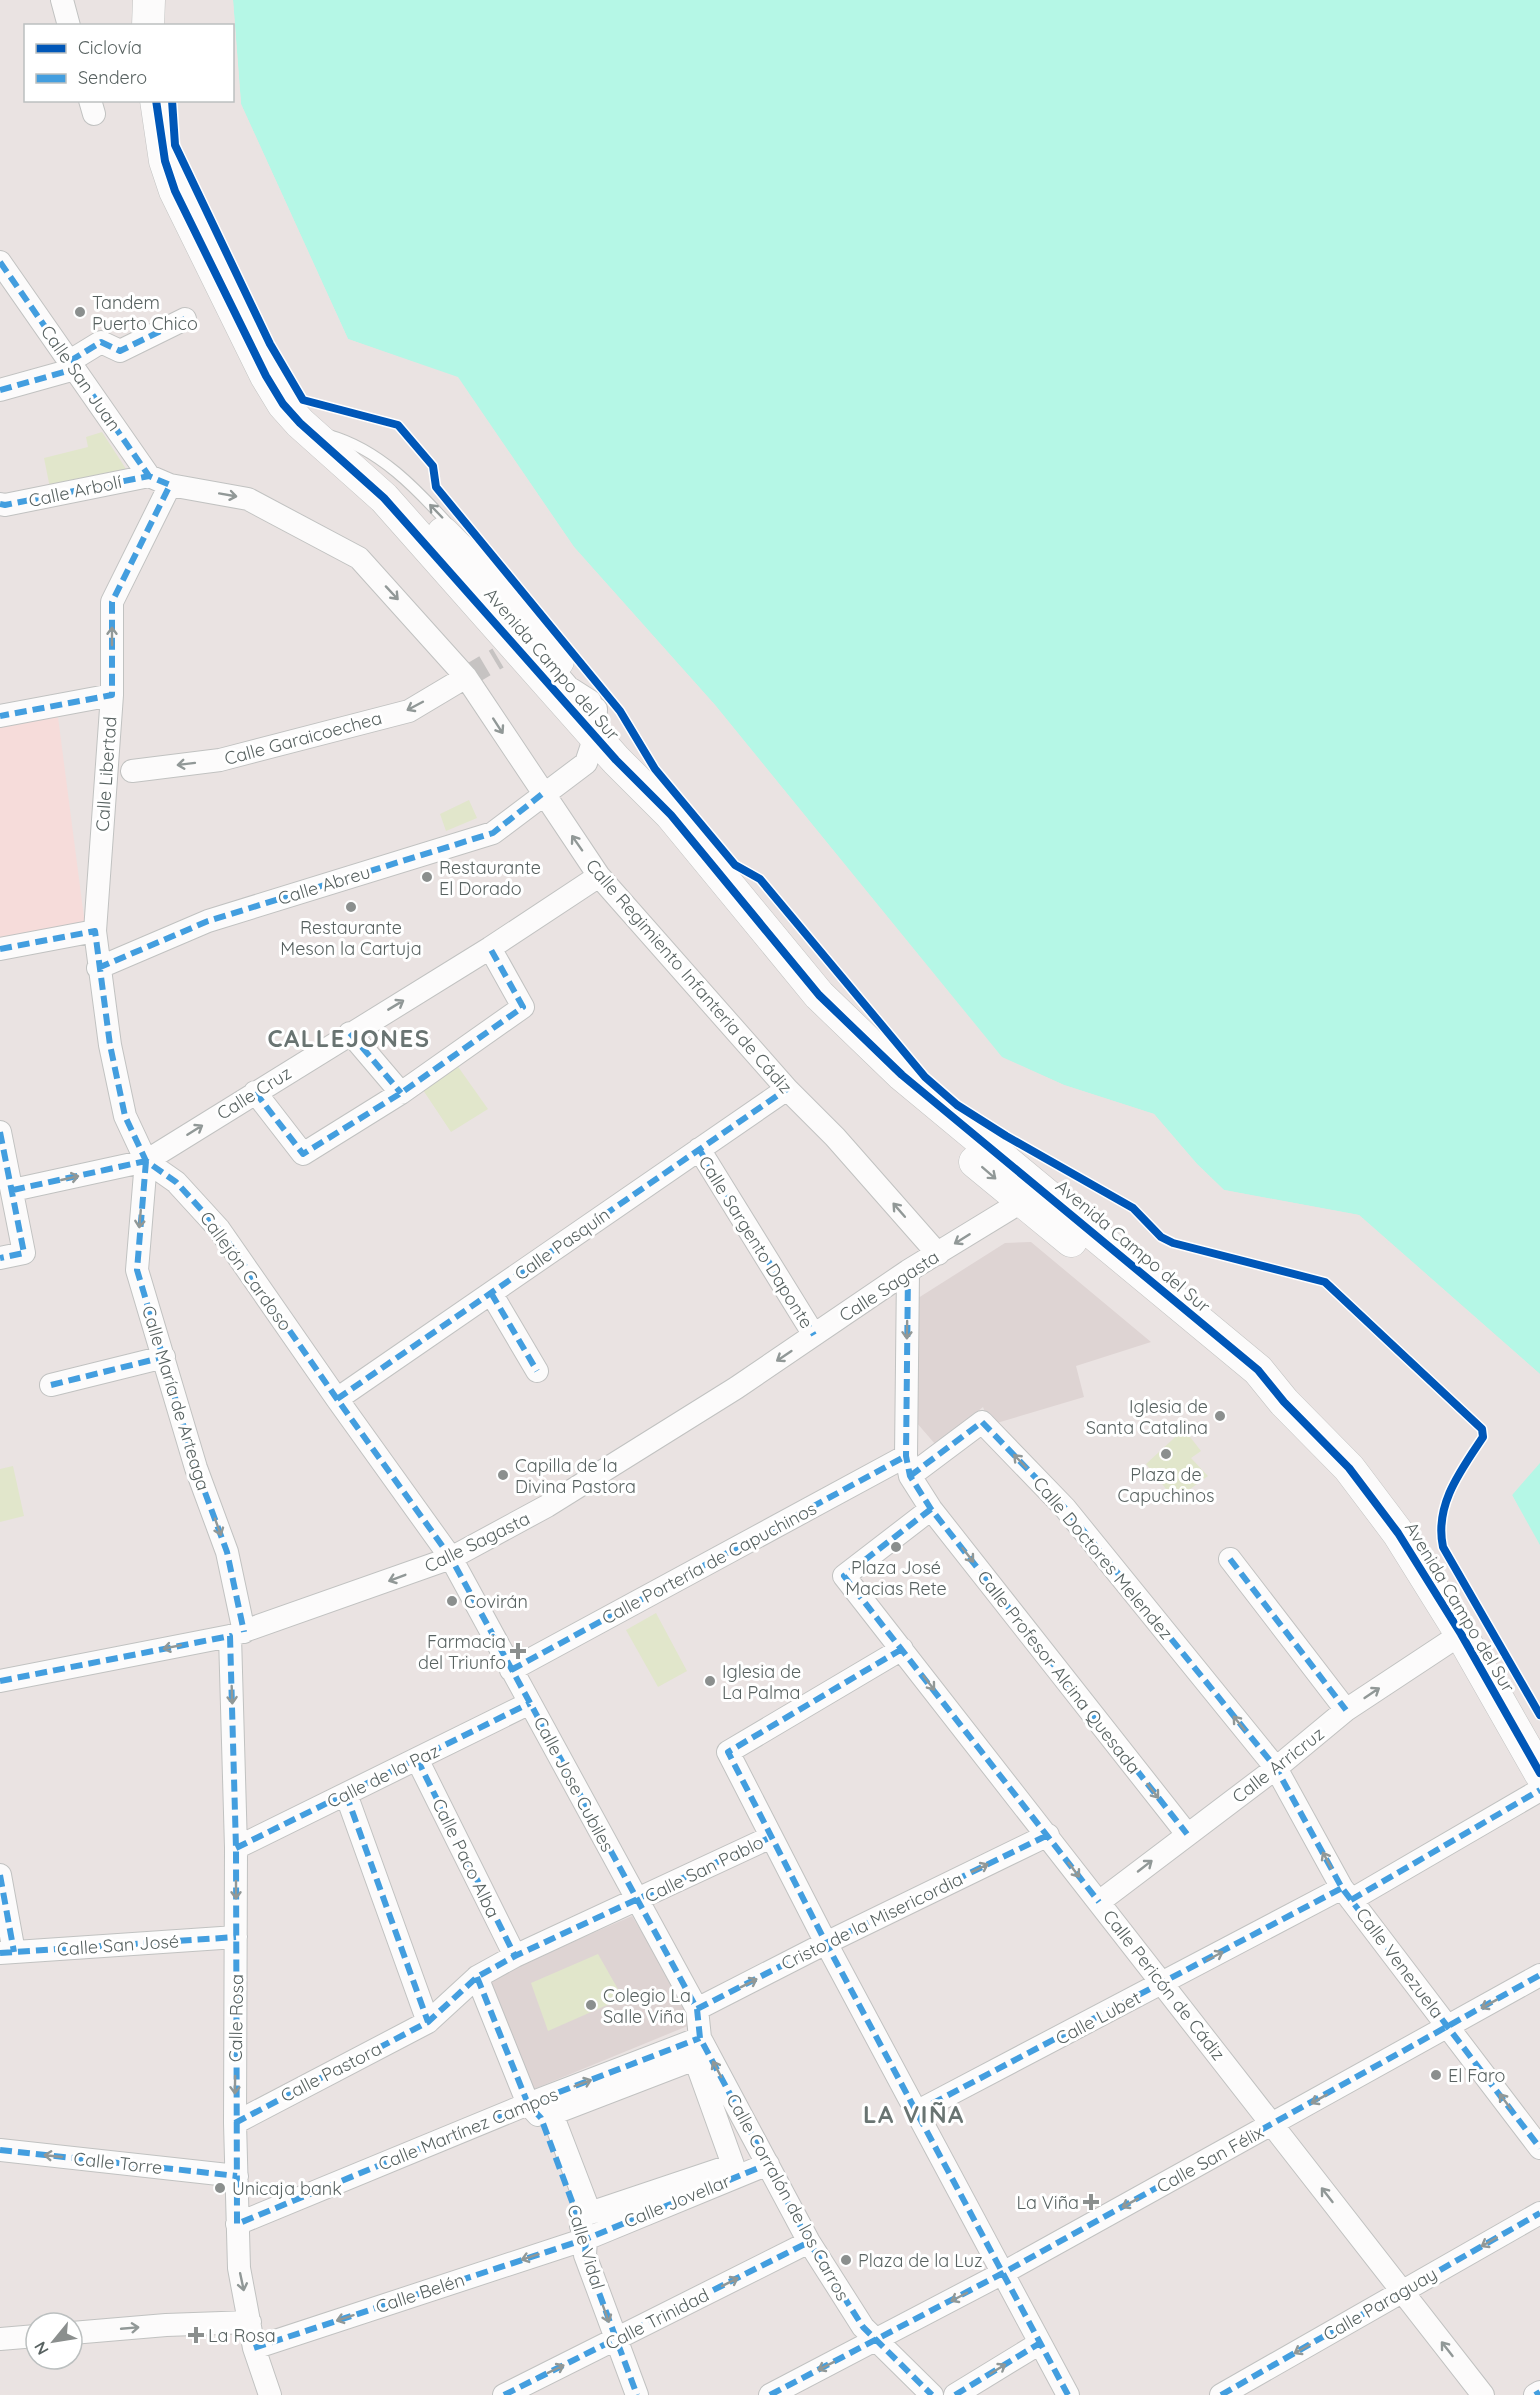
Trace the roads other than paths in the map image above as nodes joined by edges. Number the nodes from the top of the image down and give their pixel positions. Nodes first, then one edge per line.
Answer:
1 (62, 0) edge
2 (68, 24) edge
3 (156, 102) edge
4 (0, 262) edge
5 (185, 319) dead end
6 (72, 365) junction
7 (0, 390) edge
8 (320, 439) junction
9 (149, 476) junction
10 (170, 485) junction
11 (0, 504) edge
12 (466, 677) junction
13 (112, 695) junction
14 (0, 716) edge
15 (597, 734) junction
16 (132, 771) dead end
17 (542, 794) junction
18 (671, 815) junction
19 (599, 876) junction
20 (95, 931) junction
21 (490, 948) junction
22 (0, 949) edge
23 (98, 968) junction
24 (819, 995) junction
25 (350, 1033) junction
26 (787, 1089) junction
27 (255, 1092) junction
28 (401, 1093) junction
29 (0, 1132) edge
30 (699, 1149) junction
31 (146, 1161) junction
32 (13, 1190) junction
33 (1022, 1202) junction
34 (938, 1254) junction
35 (0, 1258) edge
36 (1127, 1261) junction
37 (908, 1271) junction
38 (491, 1293) junction
39 (814, 1335) junction
40 (164, 1357) junction
41 (537, 1371) dead end
42 (51, 1385) dead end
43 (337, 1399) junction
44 (1284, 1402) junction
45 (908, 1466) junction
46 (932, 1509) junction
47 (451, 1558) junction
48 (1230, 1559) dead end
49 (237, 1634) junction
50 (1461, 1634) junction
51 (902, 1649) junction
52 (512, 1670) junction
53 (0, 1680) edge
54 (530, 1703) junction
55 (1347, 1710) junction
56 (417, 1759) junction
57 (1276, 1768) junction
58 (1540, 1773) edge
59 (1540, 1790) edge
60 (346, 1794) junction
61 (1186, 1834) junction
62 (1048, 1835) junction
63 (771, 1837) junction
64 (236, 1848) junction
65 (0, 1875) edge
66 (1347, 1894) junction
67 (637, 1901) junction
68 (1099, 1902) junction
69 (237, 1937) junction
70 (826, 1943) junction
71 (7, 1953) edge
72 (514, 1956) junction
73 (1540, 1975) edge
74 (477, 1977) junction
75 (1164, 1983) junction
76 (697, 2009) junction
77 (428, 2022) junction
78 (1449, 2027) junction
79 (700, 2038) junction
80 (528, 2104) junction
81 (916, 2112) junction
82 (235, 2122) junction
83 (1273, 2124) junction
84 (1540, 2148) edge
85 (0, 2150) edge
86 (768, 2164) junction
87 (733, 2165) joint
88 (237, 2176) junction
89 (1540, 2213) edge
90 (237, 2224) junction
91 (586, 2239) junction
92 (809, 2242) junction
93 (1003, 2273) junction
94 (1402, 2292) junction
95 (250, 2322) junction
96 (84, 2332) edge
97 (24, 2337) edge
98 (0, 2339) edge
99 (616, 2340) junction
100 (878, 2340) junction
101 (1040, 2343) junction
102 (254, 2348) junction
103 (1540, 2392) edge
104 (270, 2395) edge
105 (504, 2395) edge
106 (637, 2395) edge
107 (770, 2395) edge
108 (932, 2395) edge
109 (955, 2395) edge
110 (1068, 2395) edge
111 (1221, 2395) edge
112 (1483, 2395) edge
113 (1535, 2395) edge

1 - 2 street
3 - 8 street, Avenida Campo del Sur
4 - 6 street, Calle San Juan
5 - 6 street
6 - 7 street
6 - 9 street, Calle San Juan
8 - 15 street, Avenida Campo del Sur
15 -> 8 street, Avenida Campo del Sur
9 - 10 street
9 - 11 street, Calle Arbolí
10 -> 12 street, Calle Regimiento Infanteria de Cádiz
13 -> 10 street
12 -> 16 street, Calle Garaicoechea
12 -> 17 street, Calle Regimiento Infanteria de Cádiz
13 - 14 street, Calle Libertad
13 - 20 street, Calle Libertad
15 - 17 street, Calle Abreu
15 - 18 street, Avenida Campo del Sur
15 - 18 street, Avenida Campo del Sur
19 -> 17 street, Calle Regimiento Infanteria de Cádiz
17 - 23 street, Calle Abreu
18 - 24 street, Avenida Campo del Sur
19 - 21 street, Calle Cruz
19 - 26 street, Calle Regimiento Infanteria de Cádiz
20 - 22 street
20 - 23 street, Callejón Cardoso
25 -> 21 street, Calle Cruz
21 - 28 street
23 - 31 street, Callejón Cardoso
24 -> 33 street, Avenida Campo del Sur
24 - 36 street, Avenida Campo del Sur
25 - 27 street, Calle Cruz
25 - 28 street
26 - 30 street, Calle Pasquín
34 -> 26 street, Calle Regimiento Infanteria de Cádiz
27 - 28 street
31 -> 27 street, Calle Cruz
29 - 32 street
30 - 38 street, Calle Pasquín
30 - 39 street, Calle Sargento Daponte
32 -> 31 street, Calle Cruz
31 -> 40 street, Calle María de Arteaga
31 - 43 street, Callejón Cardoso
32 - 35 street
33 -> 34 street, Calle Sagasta
33 - 36 street
33 - 44 street, Avenida Campo del Sur
34 - 37 street, Calle Sagasta
36 - 44 street, Avenida Campo del Sur
37 - 39 street, Calle Sagasta
37 -> 45 street
38 - 41 street
38 - 43 street, Calle Pasquín
39 -> 47 street, Calle Sagasta
40 - 42 street
40 -> 49 street, Calle María de Arteaga
43 - 47 street, Callejón Cardoso
44 - 50 street, Avenida Campo del Sur
45 - 46 street, Calle Profesor Alcina Quesada
45 - 52 street, Calle Portería de Capuchinos
57 -> 45 street, Calle Doctores Melendez
46 - 51 street, Calle Pericón de Cádiz
46 -> 61 street, Calle Profesor Alcina Quesada
47 -> 49 street, Calle Sagasta
47 - 52 street, Calle Jose Cubiles
48 - 55 street
49 -> 53 street, Calle Sagasta
49 -> 64 street, Calle Rosa
55 -> 50 street, Calle Arricruz
50 - 58 street, Avenida Campo del Sur
51 -> 62 street, Calle Pericón de Cádiz
51 - 63 street
52 - 54 street, Calle Jose Cubiles
54 - 56 street, Calle de la Paz
54 - 67 street, Calle Jose Cubiles
55 - 57 street, Calle Arricruz
56 - 60 street, Calle de la Paz
56 - 72 street, Calle Paco Alba
57 - 61 street, Calle Arricruz
66 -> 57 street, Calle Venezuela
59 - 66 street, Calle Lubet
60 - 64 street, Calle de la Paz
60 - 77 street
68 -> 61 street, Calle Arricruz
62 -> 68 street, Calle Pericón de Cádiz
70 -> 62 street, Cristo de la Misericordia
63 - 67 street, Calle San Pablo
63 - 70 street
64 -> 69 street, Calle Rosa
65 - 71 street
75 -> 66 street, Calle Lubet
66 - 78 street, Calle Venezuela
67 - 72 street, Calle San Pablo
67 - 76 street, Calle Jose Cubiles
68 - 75 street, Calle Pericón de Cádiz
69 - 71 street, Calle San José
69 -> 82 street, Calle Rosa
76 -> 70 street, Cristo de la Misericordia
70 - 81 street
72 - 74 street, Calle Pastora
73 -> 78 street, Calle San Félix
74 - 77 street, Calle Pastora
74 - 80 street, Calle Vidal
75 - 81 street, Calle Lubet
75 - 83 street, Calle Pericón de Cádiz
76 - 79 street, Calle Corralón de los Carros
77 - 82 street, Calle Pastora
78 -> 83 street, Calle San Félix
84 -> 78 street, Calle Venezuela
80 -> 79 street, Calle Martínez Campos
86 -> 79 street, Calle Corralón de los Carros
80 - 90 street, Calle Martínez Campos
80 - 91 street, Calle Vidal
81 - 93 street
82 - 88 street, Calle Rosa
83 -> 93 street, Calle San Félix
94 -> 83 street, Calle Pericón de Cádiz
88 -> 85 street, Calle Torre
86 - 91 street, Calle Jovellar
86 - 92 street, Calle Corralón de los Carros
87 - 87 street
88 - 90 street, Calle Rosa
89 -> 94 street, Calle Paraguay
90 -> 95 street, Calle Rosa
91 -> 99 street, Calle Vidal
91 -> 102 street, Calle Belén
99 -> 92 street, Calle Trinidad
92 - 100 street, Calle Corralón de los Carros
93 -> 100 street, Calle San Félix
93 - 101 street
94 -> 111 street, Calle Paraguay
112 -> 94 street, Calle Pericón de Cádiz
96 -> 95 street
95 - 102 street, Calle Rosa
97 - 98 street
105 -> 99 street, Calle Trinidad
99 - 106 street, Calle Vidal
100 -> 107 street, Calle San Félix
100 - 108 street, Calle Corralón de los Carros
109 -> 101 street
101 - 110 street
102 - 104 street, Calle Rosa
103 - 113 street

